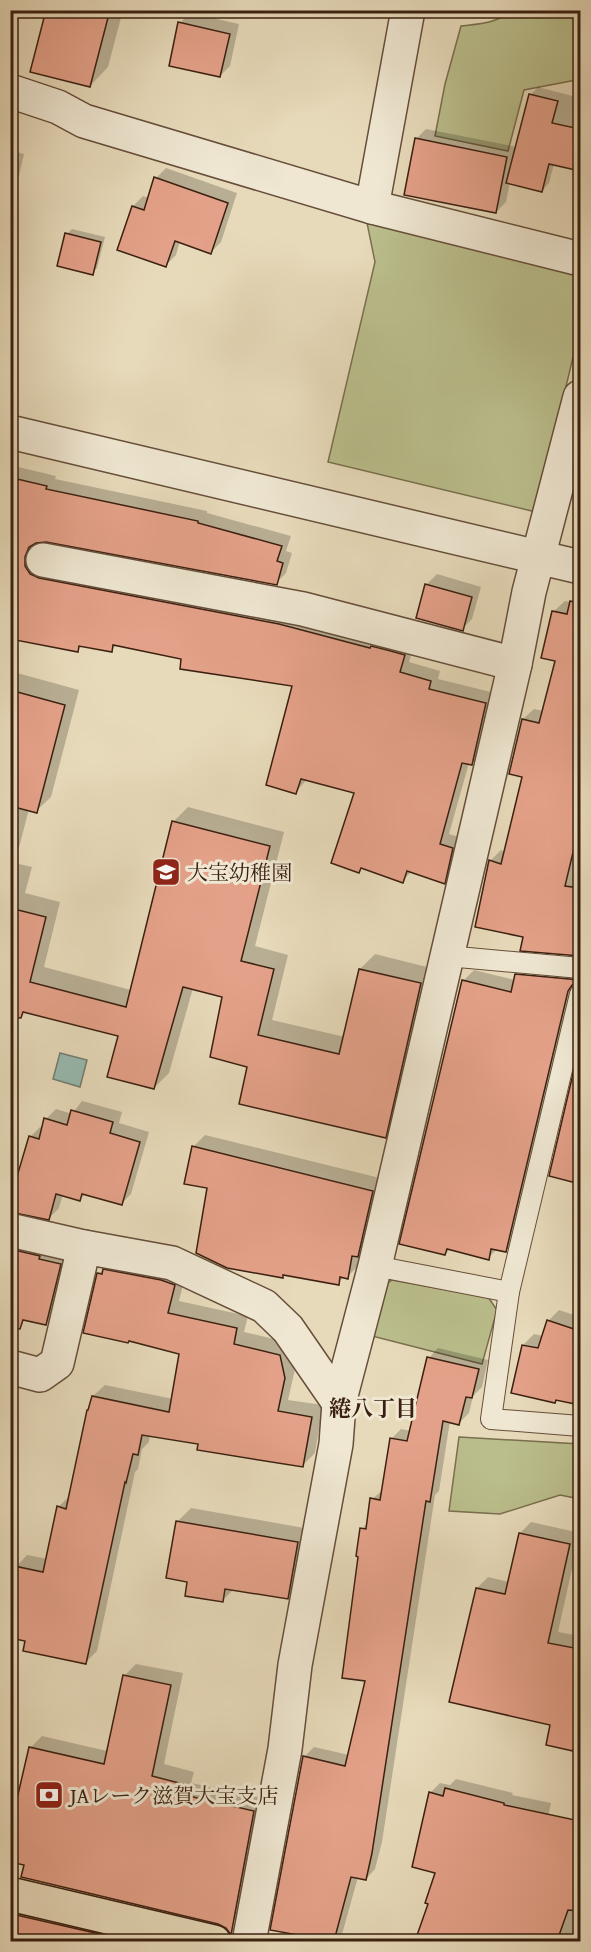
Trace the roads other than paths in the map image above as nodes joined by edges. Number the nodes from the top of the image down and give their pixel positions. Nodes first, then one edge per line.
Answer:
1 (408, 10) edge
2 (10, 91) edge
3 (372, 207) junction
4 (580, 259) edge
5 (580, 397) edge
6 (10, 432) edge
7 (539, 557) junction
8 (43, 560) dead end
9 (580, 567) edge
10 (515, 664) junction
11 (447, 956) junction
12 (580, 968) edge
13 (580, 994) edge
14 (10, 1230) edge
15 (84, 1247) junction
16 (375, 1266) junction
17 (509, 1292) junction
18 (10, 1367) edge
19 (339, 1403) junction
20 (580, 1426) edge
21 (10, 1894) edge
22 (214, 1941) edge
23 (249, 1941) edge

1 - 3 street
2 - 3 street
3 - 4 street
5 - 7 street
6 - 7 street
7 - 9 street
7 - 10 street
8 - 10 street
10 - 11 street
11 - 12 lane
11 - 16 street
13 - 17 lane
14 - 15 street
15 - 18 street
15 - 19 street
16 - 17 lane
16 - 19 street
17 - 20 lane
19 - 23 street
21 - 22 main road

